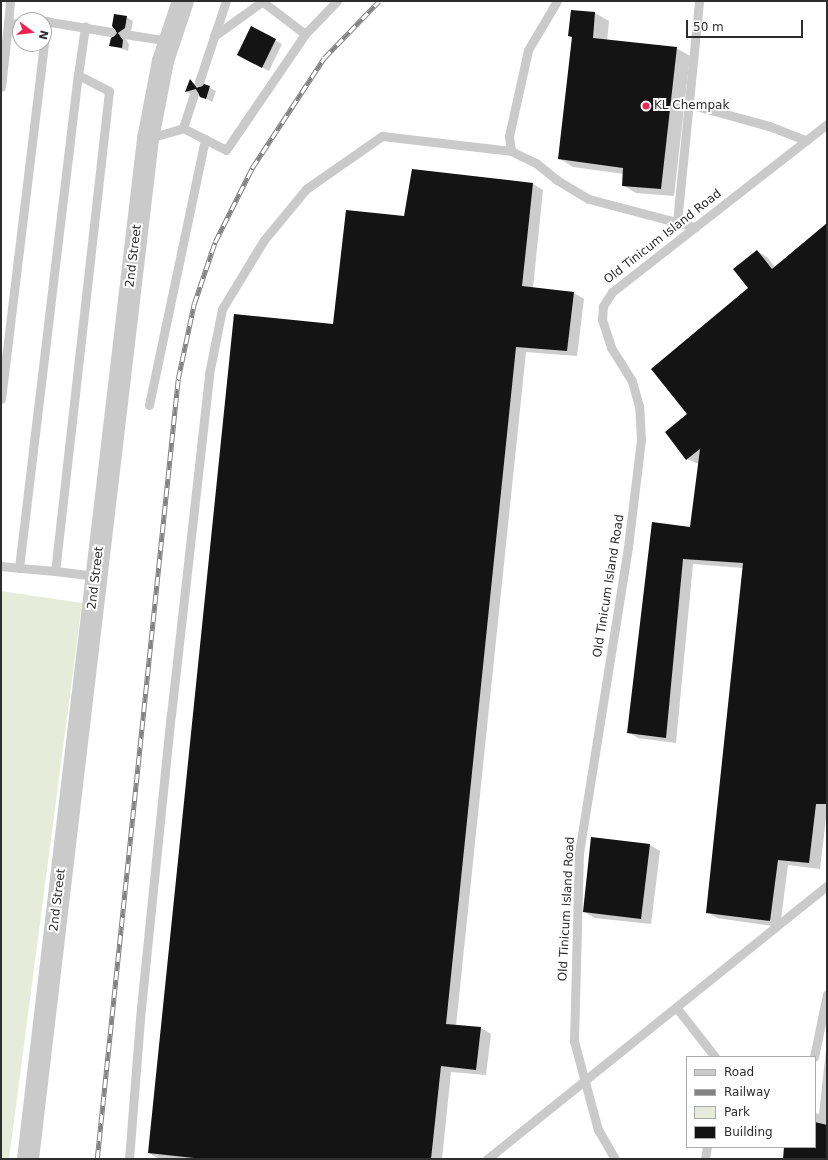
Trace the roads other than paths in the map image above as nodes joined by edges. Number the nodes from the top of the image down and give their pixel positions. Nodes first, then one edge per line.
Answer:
1 (10, 1) edge
2 (183, 1) edge
3 (226, 1) edge
4 (337, 1) edge
5 (557, 1) edge
6 (699, 1) edge
7 (263, 2) edge
8 (52, 22) edge
9 (8, 24) junction
10 (12, 24) edge
11 (85, 27) junction
12 (112, 32) dead end
13 (124, 34) dead end
14 (305, 34) junction
15 (214, 36) junction
16 (170, 41) junction
17 (42, 52) edge
18 (78, 75) junction
19 (199, 82) dead end
20 (1, 87) edge
21 (194, 95) dead end
22 (689, 104) junction
23 (827, 124) edge
24 (183, 128) junction
25 (148, 139) junction
26 (205, 139) junction
27 (806, 140) junction
28 (510, 151) junction
29 (677, 222) junction
30 (695, 227) junction
31 (1, 399) edge
32 (149, 405) dead end
33 (1, 566) edge
34 (19, 568) junction
35 (55, 571) junction
36 (96, 576) junction
37 (827, 886) edge
38 (827, 994) edge
39 (676, 1007) junction
40 (714, 1056) edge
41 (814, 1056) edge
42 (583, 1082) junction
43 (707, 1148) edge
44 (28, 1159) edge
45 (129, 1159) edge
46 (487, 1159) edge
47 (615, 1159) edge
48 (705, 1159) edge

1 - 9 lane
2 - 16 street, 2nd Street
3 - 15 lane
4 - 14 lane
5 - 28 lane
6 - 22 lane
7 - 14 lane
7 - 15 lane
8 - 11 lane
9 - 10 lane
9 - 20 lane
11 - 12 lane
11 - 18 lane
13 - 16 lane
14 - 26 lane
15 - 19 lane
16 - 25 street, 2nd Street
17 - 31 lane
18 - 34 lane
18 - 35 lane
21 - 24 lane
22 - 27 lane
22 - 29 lane
23 - 27 lane, Old Tinicum Island Road
24 - 25 lane
24 - 26 lane
25 - 36 street, 2nd Street
26 - 32 lane
27 - 30 lane, Old Tinicum Island Road
28 - 29 lane
28 - 45 lane
29 - 30 lane
30 - 42 lane, Old Tinicum Island Road
33 - 34 lane
34 - 35 lane
35 - 36 lane
36 - 44 street, 2nd Street
37 - 39 lane
38 - 41 lane
39 - 40 lane
39 - 42 lane
42 - 46 lane
42 - 47 lane, Old Tinicum Island Road
43 - 48 lane

